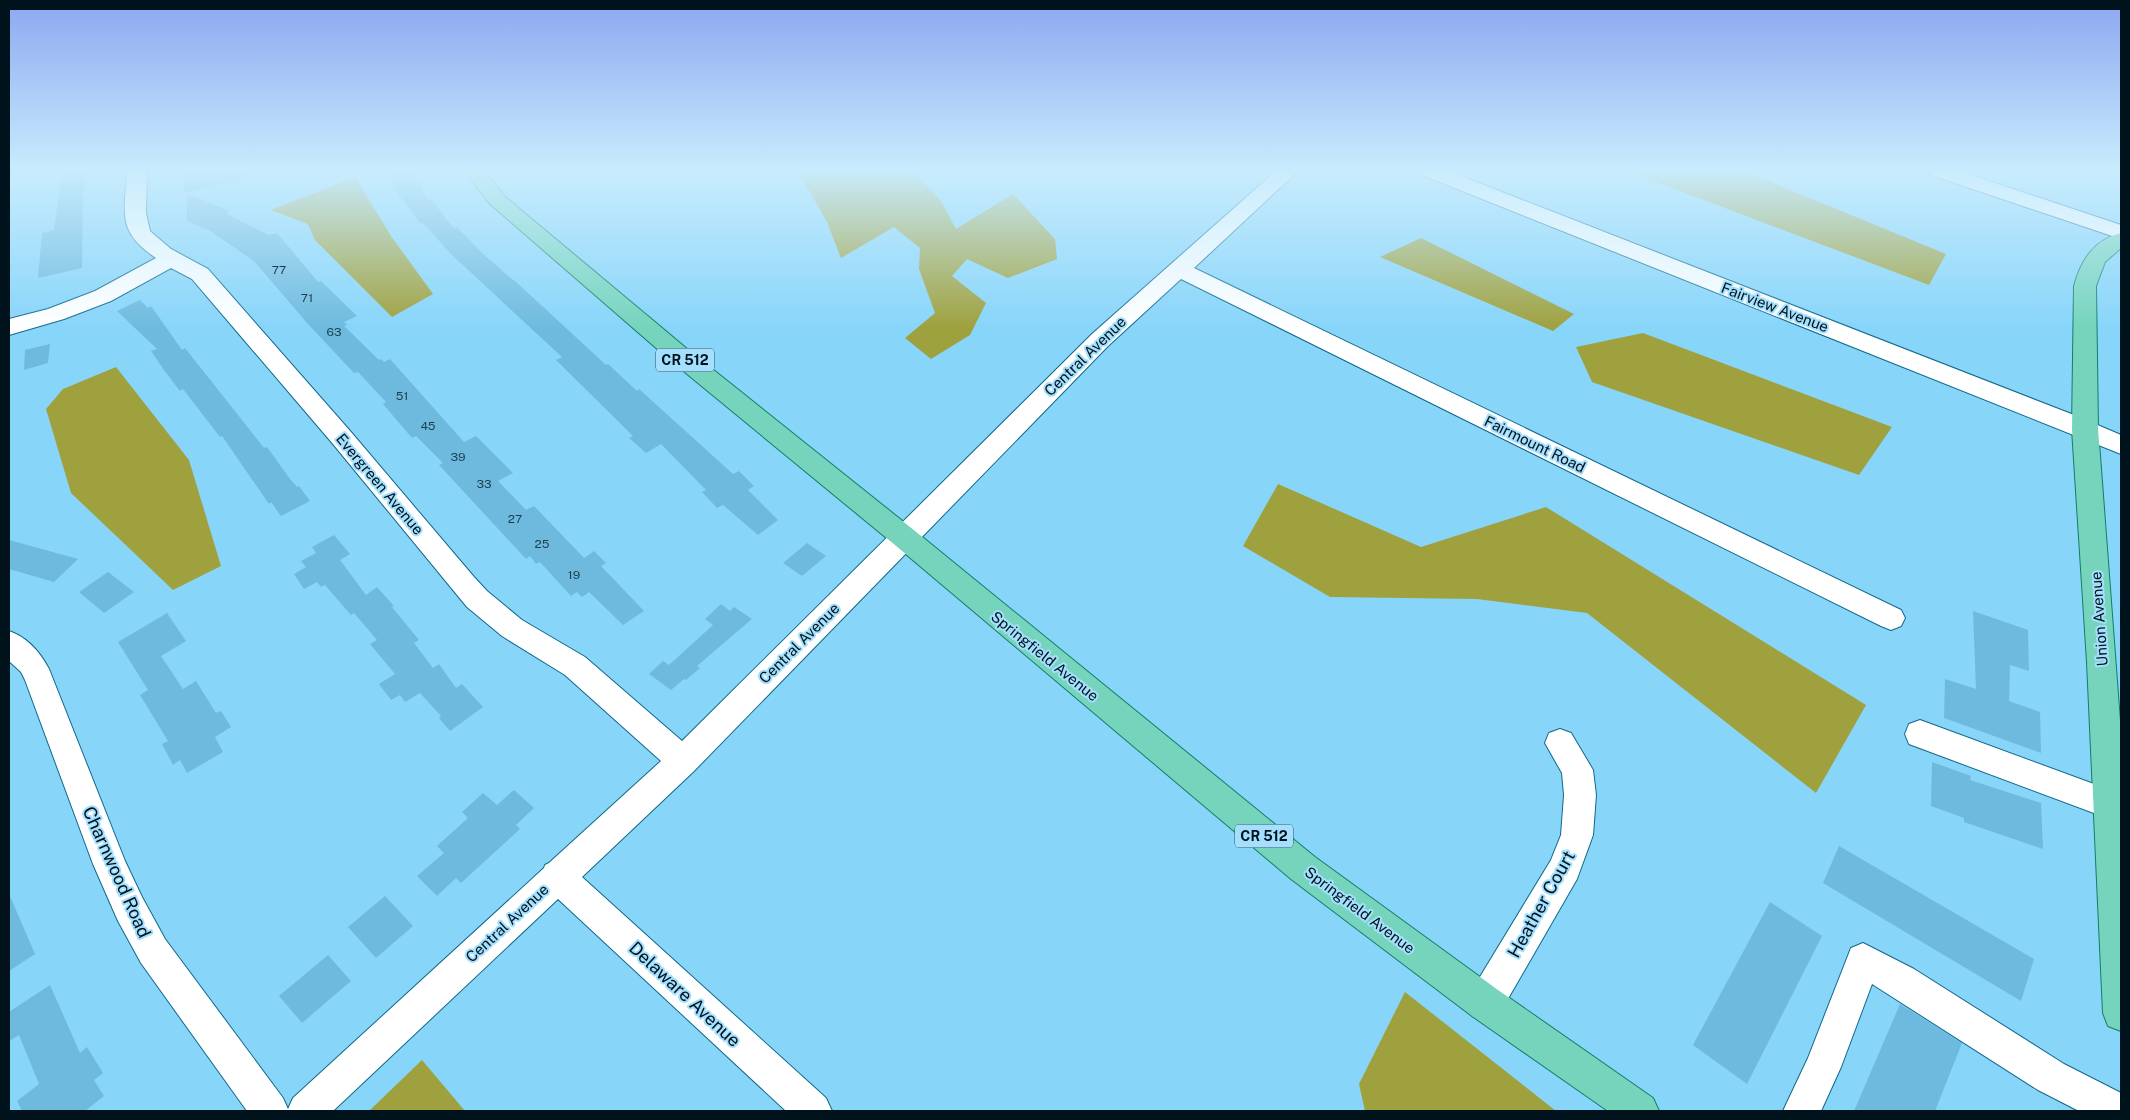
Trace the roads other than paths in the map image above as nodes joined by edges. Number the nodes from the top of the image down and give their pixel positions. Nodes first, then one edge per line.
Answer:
1 (137, 223) edge
2 (525, 223) edge
3 (1229, 223) edge
4 (1562, 223) edge
5 (2095, 223) edge
6 (2121, 232) edge
7 (2121, 240) edge
8 (171, 259) junction
9 (1178, 269) junction
10 (9, 327) edge
11 (2085, 429) junction
12 (2121, 445) edge
13 (905, 538) junction
14 (1891, 618) dead end
15 (9, 644) edge
16 (1920, 734) dead end
17 (1560, 743) dead end
18 (683, 761) junction
19 (2110, 804) junction
20 (558, 876) junction
21 (1485, 1003) junction
22 (2121, 1013) edge
23 (270, 1111) edge
24 (306, 1111) edge
25 (813, 1111) edge
26 (1639, 1111) edge
27 (1802, 1111) edge
28 (2117, 1111) edge

1 - 8 street, Evergreen Avenue
2 - 13 main road, Springfield Avenue / CR 512
3 - 9 street, Central Avenue
4 - 11 street, Fairview Avenue
5 - 6 street
7 - 11 main road, Union Avenue
8 - 10 street
8 - 18 street, Evergreen Avenue
9 - 13 street, Central Avenue
9 - 14 street, Fairmount Road
11 - 12 street, Fairview Avenue
11 - 19 main road, Union Avenue
13 - 18 street, Central Avenue
13 - 21 main road, Springfield Avenue / CR 512
15 - 23 street, Charnwood Road
16 - 19 street
17 - 21 street, Heather Court
18 - 20 street, Central Avenue
19 - 22 main road, Union Avenue
20 - 24 street, Central Avenue
20 - 25 street, Delaware Avenue
21 - 26 main road, Springfield Avenue / CR 512
27 - 28 street

